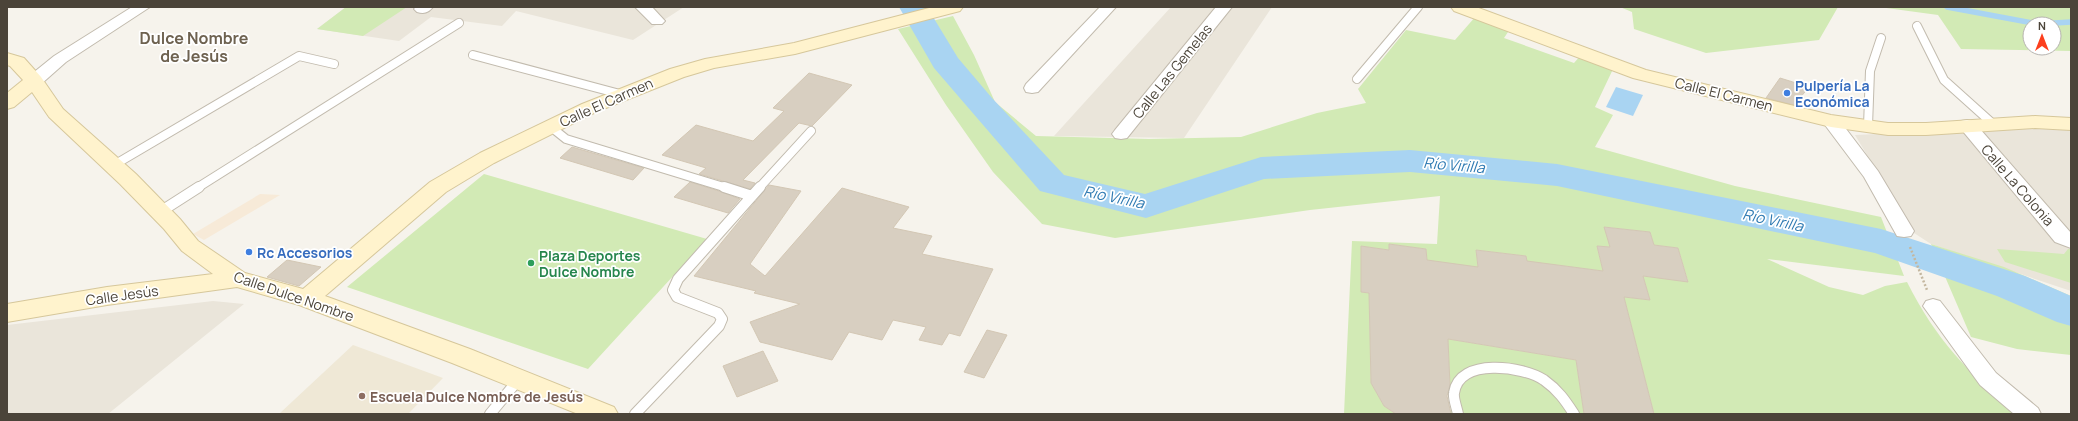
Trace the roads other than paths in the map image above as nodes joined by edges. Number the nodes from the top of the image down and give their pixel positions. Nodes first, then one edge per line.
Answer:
1 (142, 7) edge
2 (642, 7) edge
3 (954, 7) edge
4 (1108, 7) edge
5 (1224, 7) edge
6 (1418, 7) edge
7 (1460, 7) edge
8 (657, 21) dead end
9 (459, 23) dead end
10 (1917, 26) dead end
11 (1881, 38) dead end
12 (473, 55) dead end
13 (7, 58) edge
14 (334, 64) dead end
15 (1357, 79) dead end
16 (34, 81) junction
17 (1032, 88) dead end
18 (620, 94) junction
19 (7, 103) edge
20 (1831, 121) junction
21 (1993, 124) junction
22 (2071, 124) edge
23 (1967, 125) junction
24 (1868, 126) junction
25 (551, 127) junction
26 (810, 130) dead end
27 (1121, 134) dead end
28 (114, 166) junction
29 (752, 196) junction
30 (160, 212) junction
31 (1904, 231) road end
32 (2071, 241) edge
33 (237, 279) junction
34 (307, 299) junction
35 (1933, 306) road end
36 (7, 312) edge
37 (520, 380) junction
38 (490, 414) edge
39 (605, 414) edge
40 (635, 414) edge
41 (1458, 414) edge
42 (1574, 414) edge
43 (2030, 414) edge

1 - 16 street
2 - 8 street
3 - 18 street, Calle El Carmen
4 - 17 street
5 - 27 street, Calle Las Gemelas
6 - 15 lane
7 - 20 street, Calle El Carmen
9 - 30 lane
10 - 21 lane
11 - 24 lane
12 - 18 lane
13 - 16 street, Calle Dulce Nombre
14 - 28 lane
16 - 19 street
16 - 28 street, Calle Dulce Nombre
18 - 25 street, Calle El Carmen
20 - 24 street, Calle El Carmen
20 - 31 street
21 - 22 street, Calle El Carmen
21 - 23 street, Calle El Carmen
23 - 24 street, Calle El Carmen
23 - 32 street, Calle La Colonia
25 - 29 lane
25 - 34 street, Calle El Carmen
26 - 29 lane
28 - 30 street, Calle Dulce Nombre
29 - 40 lane
30 - 33 street, Calle Dulce Nombre
33 - 34 street, Calle Dulce Nombre
33 - 36 street, Calle Jesús
34 - 37 street, Calle Dulce Nombre
35 - 43 street
37 - 38 lane
37 - 39 street, Calle Dulce Nombre
41 - 42 lane

